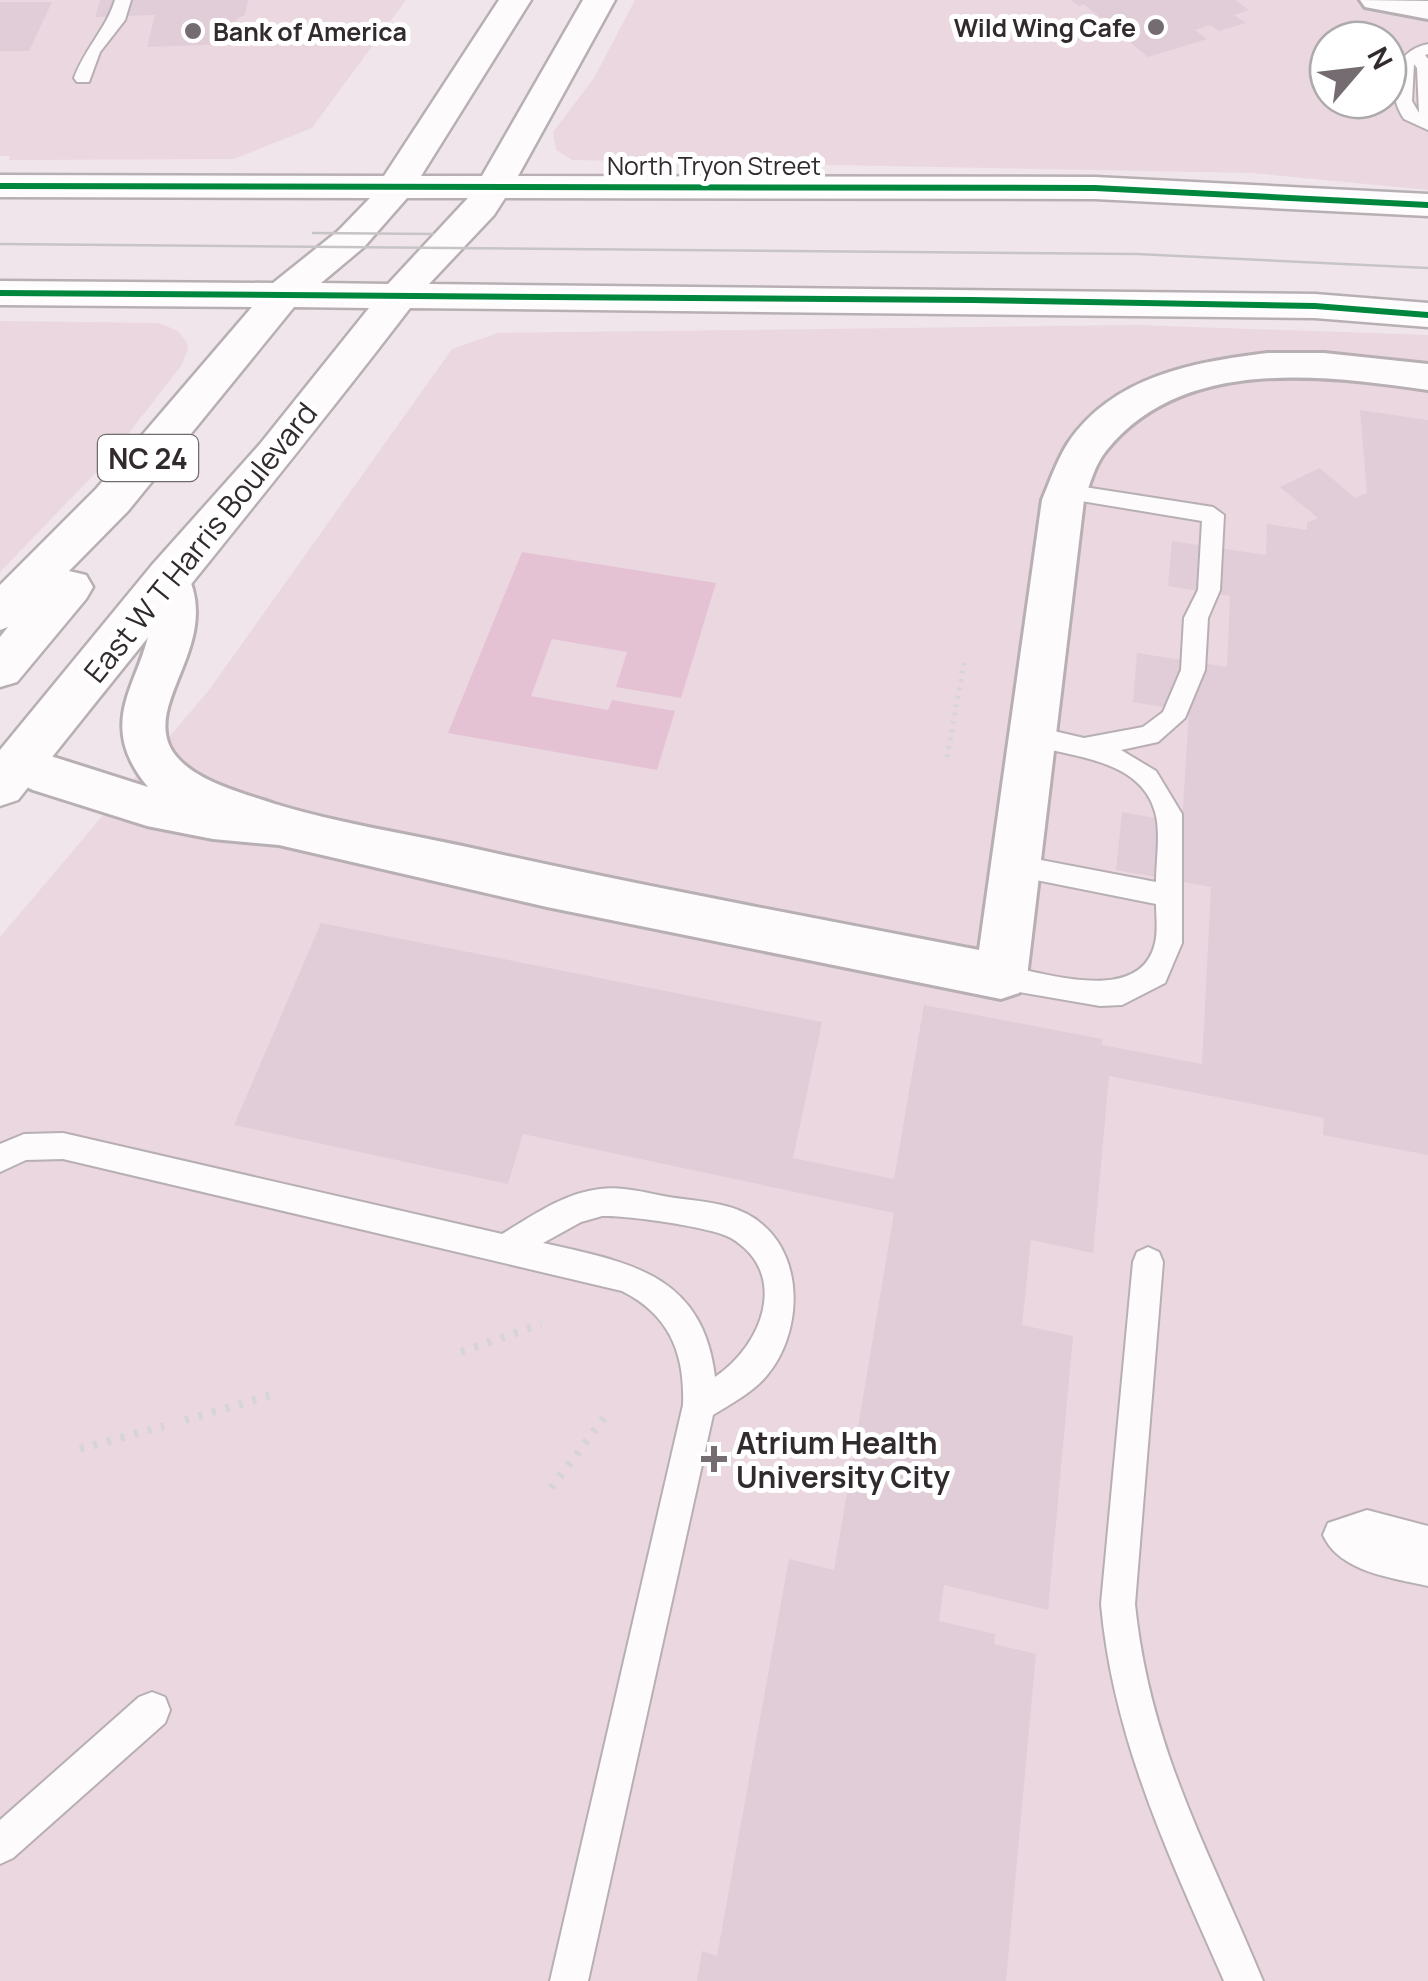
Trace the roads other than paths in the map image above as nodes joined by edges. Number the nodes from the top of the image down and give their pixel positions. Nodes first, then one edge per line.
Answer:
1 (123, 0) edge
2 (515, 0) edge
3 (599, 0) edge
4 (1376, 0) edge
5 (1428, 10) edge
6 (1422, 52) edge
7 (83, 78) dead end
8 (1428, 116) edge
9 (1428, 125) edge
10 (396, 185) junction
11 (0, 186) edge
12 (494, 186) junction
13 (1428, 205) edge
14 (285, 292) junction
15 (0, 293) edge
16 (398, 297) junction
17 (1428, 314) edge
18 (1428, 377) edge
19 (1064, 492) junction
20 (112, 500) junction
21 (168, 577) junction
22 (0, 613) edge
23 (0, 669) edge
24 (1032, 736) junction
25 (1086, 746) junction
26 (6, 769) edge
27 (279, 825) junction
28 (1016, 866) junction
29 (1168, 895) junction
30 (1001, 977) junction
31 (0, 1158) edge
32 (504, 1249) junction
33 (1148, 1262) dead end
34 (699, 1405) junction
35 (1428, 1542) edge
36 (1428, 1569) edge
37 (152, 1710) dead end
38 (0, 1845) edge
39 (570, 1981) edge
40 (1244, 1981) edge

1 - 7 lane
2 - 10 main road, NC 24
3 - 12 main road, NC 24
4 - 5 street
6 - 8 lane
6 - 9 lane
10 - 11 main road, North Tryon Street
10 - 12 main road, North Tryon Street
10 - 14 main road, NC 24
12 - 13 main road, North Tryon Street
12 - 16 main road, NC 24
14 - 15 main road
14 - 16 main road
14 - 20 main road, NC 24
16 - 17 main road
16 - 21 main road, East W T Harris Boulevard / NC 24
18 - 19 street
19 - 24 street
19 - 25 lane
20 - 22 main road, NC 24
20 - 23 main road
21 - 26 main road, East W T Harris Boulevard / NC 24
21 - 27 street
24 - 25 lane
24 - 28 street
25 - 29 lane
26 - 27 street
27 - 30 street
28 - 29 lane
28 - 30 street
29 - 30 lane
31 - 32 lane
32 - 34 lane
32 - 34 lane
33 - 40 lane
34 - 39 lane
35 - 36 lane
37 - 38 lane

